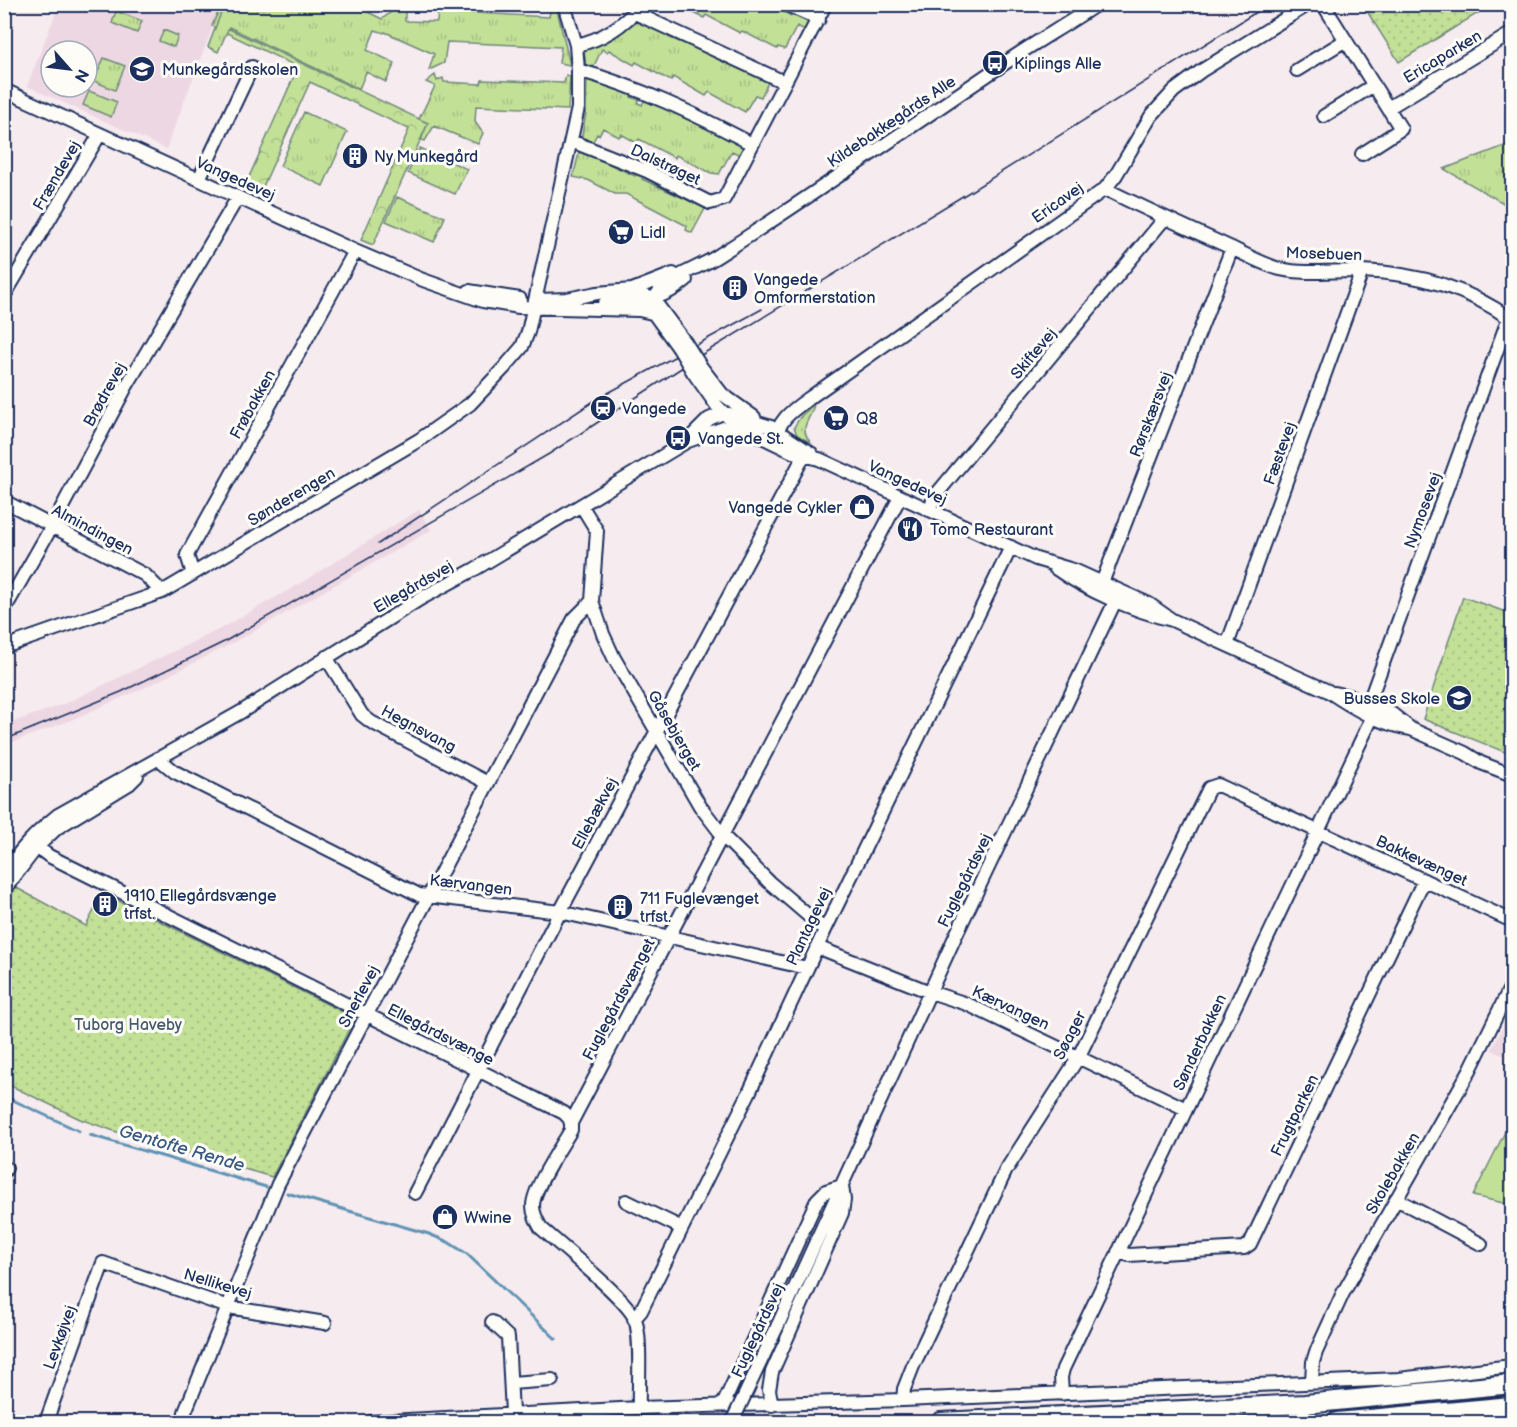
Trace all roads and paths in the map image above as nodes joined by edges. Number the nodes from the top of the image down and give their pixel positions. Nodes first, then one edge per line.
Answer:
1 (564, 4) edge
2 (786, 4) edge
3 (1309, 4) edge
4 (1323, 4) edge
5 (825, 5) edge
6 (1095, 5) edge
7 (638, 9) edge
8 (819, 19) junction
9 (1512, 33) edge
10 (1346, 40) junction
11 (576, 45) junction
12 (252, 67) dead end
13 (578, 70) junction
14 (1298, 70) dead end
15 (784, 82) junction
16 (1374, 85) junction
17 (4, 90) edge
18 (1388, 108) junction
19 (1324, 116) dead end
20 (100, 134) junction
21 (572, 141) junction
22 (752, 144) junction
23 (1362, 154) dead end
24 (199, 179) junction
25 (1105, 189) junction
26 (238, 197) junction
27 (1165, 218) junction
28 (1232, 248) junction
29 (355, 251) junction
30 (1362, 271) junction
31 (652, 292) junction
32 (4, 296) edge
33 (534, 304) junction
34 (572, 308) junction
35 (652, 313) junction
36 (1511, 319) edge
37 (682, 343) junction
38 (696, 371) junction
39 (722, 394) junction
40 (723, 413) junction
41 (709, 419) junction
42 (735, 424) junction
43 (776, 434) junction
44 (686, 442) junction
45 (806, 453) junction
46 (900, 497) junction
47 (4, 501) edge
48 (581, 505) junction
49 (928, 510) junction
50 (52, 526) junction
51 (1011, 547) junction
52 (193, 574) junction
53 (1100, 588) junction
54 (162, 592) junction
55 (1118, 596) junction
56 (592, 601) junction
57 (4, 610) edge
58 (1227, 645) junction
59 (4, 647) edge
60 (326, 657) junction
61 (1371, 710) junction
62 (656, 730) junction
63 (1465, 753) junction
64 (158, 758) junction
65 (1512, 766) edge
66 (1512, 776) edge
67 (489, 783) junction
68 (1317, 830) junction
69 (723, 836) junction
70 (37, 847) junction
71 (6, 879) edge
72 (1424, 880) junction
73 (429, 897) junction
74 (560, 912) junction
75 (1512, 921) edge
76 (825, 930) junction
77 (670, 936) junction
78 (817, 947) junction
79 (807, 968) junction
80 (1512, 984) edge
81 (930, 992) junction
82 (367, 1015) junction
83 (1078, 1058) junction
84 (477, 1071) junction
85 (1186, 1109) junction
86 (571, 1123) junction
87 (842, 1186) junction
88 (415, 1193) dead end
89 (1396, 1199) junction
90 (626, 1201) dead end
91 (682, 1227) junction
92 (1481, 1244) dead end
93 (1118, 1252) junction
94 (104, 1263) joint
95 (228, 1307) junction
96 (634, 1319) junction
97 (492, 1322) dead end
98 (325, 1323) dead end
99 (1512, 1366) edge
100 (1512, 1375) edge
101 (552, 1380) dead end
102 (1312, 1382) junction
103 (511, 1383) junction
104 (1512, 1384) edge
105 (1450, 1390) junction
106 (1062, 1394) junction
107 (903, 1400) junction
108 (723, 1405) junction
109 (772, 1405) junction
110 (1512, 1406) edge
111 (639, 1408) junction
112 (512, 1413) junction
113 (1512, 1417) edge
114 (46, 1422) edge
115 (184, 1422) edge
116 (370, 1422) edge
117 (732, 1422) edge
118 (941, 1422) edge
119 (1348, 1422) edge
120 (1443, 1422) edge

1 - 11 street
2 - 8 street
3 - 25 street, Ericavej
4 - 10 street
5 - 8 street, Dalstrøget
6 - 31 street, Kildebakkegårds Alle
7 - 11 street
7 - 15 street
8 - 15 street, Dalstrøget
9 - 18 street, Ericaparken
10 - 14 street
10 - 16 street
11 - 13 street
12 - 24 street
13 - 21 street
13 - 22 street
15 - 22 street, Dalstrøget
16 - 18 street
16 - 19 street
17 - 20 street, Vangedevej
18 - 23 street
20 - 24 street, Vangedevej
20 - 32 street, Frændevej
21 - 22 street, Dalstrøget
21 - 33 street
24 - 26 street, Vangedevej
25 - 27 street, Mosebuen
25 - 43 street, Ericavej
26 - 29 street, Vangedevej
26 - 50 street, Brødrevej
27 - 28 street, Mosebuen
27 - 49 street, Skiftevej
28 - 30 street, Mosebuen
28 - 53 street, Rørskærsvej
29 - 33 street, Vangedevej
29 - 52 street, Frøbakken
30 - 36 street, Mosebuen
30 - 58 street, Fæstevej
31 - 33 street, Vangedevej
31 - 34 street
31 - 35 street, Vangedevej
31 - 37 street, Vangedevej
33 - 34 street, Vangedevej
33 - 52 street, Sønderengen
34 - 35 street, Vangedevej
35 - 37 street, Vangedevej
36 - 61 street, Nymosevej
37 - 38 street, Vangedevej, bridge
38 - 39 street, Vangedevej
38 - 40 street, Vangedevej
38 - 41 street
39 - 40 street
39 - 43 street, Vangedevej
40 - 41 street
40 - 42 street, Vangedevej
40 - 43 street
40 - 44 street
41 - 44 street, Ellegårdsvej
42 - 43 street, Vangedevej
42 - 44 street, Ellegårdsvej
43 - 45 street, Vangedevej
44 - 48 street, Ellegårdsvej
45 - 46 street, Vangedevej
45 - 62 street, Ellebækvej
46 - 49 street, Vangedevej
46 - 69 street, Fuglegårdsvænget
47 - 50 street, Almindingen
48 - 56 street, Gåsebjerget
48 - 60 street, Ellegårdsvej
49 - 51 street, Vangedevej
50 - 54 street, Almindingen
50 - 57 street, Brødrevej
51 - 53 street, Vangedevej
51 - 76 street, Plantagevej
52 - 54 street, Sønderengen
53 - 55 street, Vangedevej
54 - 59 street, Sønderengen
55 - 58 street, Vangedevej
55 - 81 street, Fuglegårdsvej
56 - 62 street, Gåsebjerget
56 - 67 street, Snerlevej
58 - 61 street, Vangedevej
60 - 64 street, Ellegårdsvej
60 - 67 street, Hegnsvang
61 - 63 street, Vangedevej
61 - 68 street, Sønderbakken
62 - 69 street, Gåsebjerget
62 - 74 street, Ellebækvej
63 - 65 street, Vangedevej
63 - 66 street, Vangedevej
64 - 70 street, Ellegårdsvej
64 - 71 street, Ellegårdsvej
64 - 73 street, Kærvangen
67 - 73 street, Snerlevej
68 - 72 street, Bakkevænget
68 - 83 street, Søager
68 - 85 street, Sønderbakken
69 - 76 street, Gåsebjerget
69 - 77 street, Fuglegårdsvænget
70 - 71 street, Ellegårdsvej
70 - 82 street, Ellegårdsvænge
72 - 75 street, Bakkevænget
72 - 93 street, Frugtparken
73 - 74 street, Kærvangen
73 - 82 street, Snerlevej
74 - 77 street, Kærvangen
74 - 84 street, Ellebækvej
76 - 78 street, Plantagevej
77 - 79 street, Kærvangen
77 - 86 street, Fuglegårdsvænget
78 - 79 street, Plantagevej
78 - 81 street, Kærvangen
79 - 91 street, Plantagevej
80 - 89 street, Skolebakken
81 - 83 street, Kærvangen
81 - 87 street, Fuglegårdsvej
82 - 84 street, Ellegårdsvænge
82 - 95 street, Snerlevej
83 - 85 street, Kærvangen
83 - 107 street, Søager
84 - 86 street, Ellegårdsvænge
84 - 88 street, Ellebækvej
85 - 93 street, Sønderbakken
86 - 96 street, Fuglegårdsvænget
87 - 108 street, Fuglegårdsvej
87 - 109 street, Fuglegårdsvej
87 - 117 street, Fuglegårdsvej, bridge
89 - 92 street
89 - 102 street, Skolebakken
90 - 91 street
91 - 96 street, Plantagevej
93 - 106 street, Sønderbakken
94 - 95 street, Nellikevej
94 - 114 street, Levkøjvej
95 - 98 street, Nellikevej
95 - 115 street, Snerlevej
96 - 111 street
97 - 103 street
99 - 102 street
100 - 105 highway
101 - 103 street
102 - 106 street
103 - 112 street
104 - 105 highway
105 - 118 highway
106 - 107 street
107 - 109 street
108 - 109 street
108 - 111 street
110 - 119 highway
111 - 112 street
112 - 116 street
113 - 120 highway

